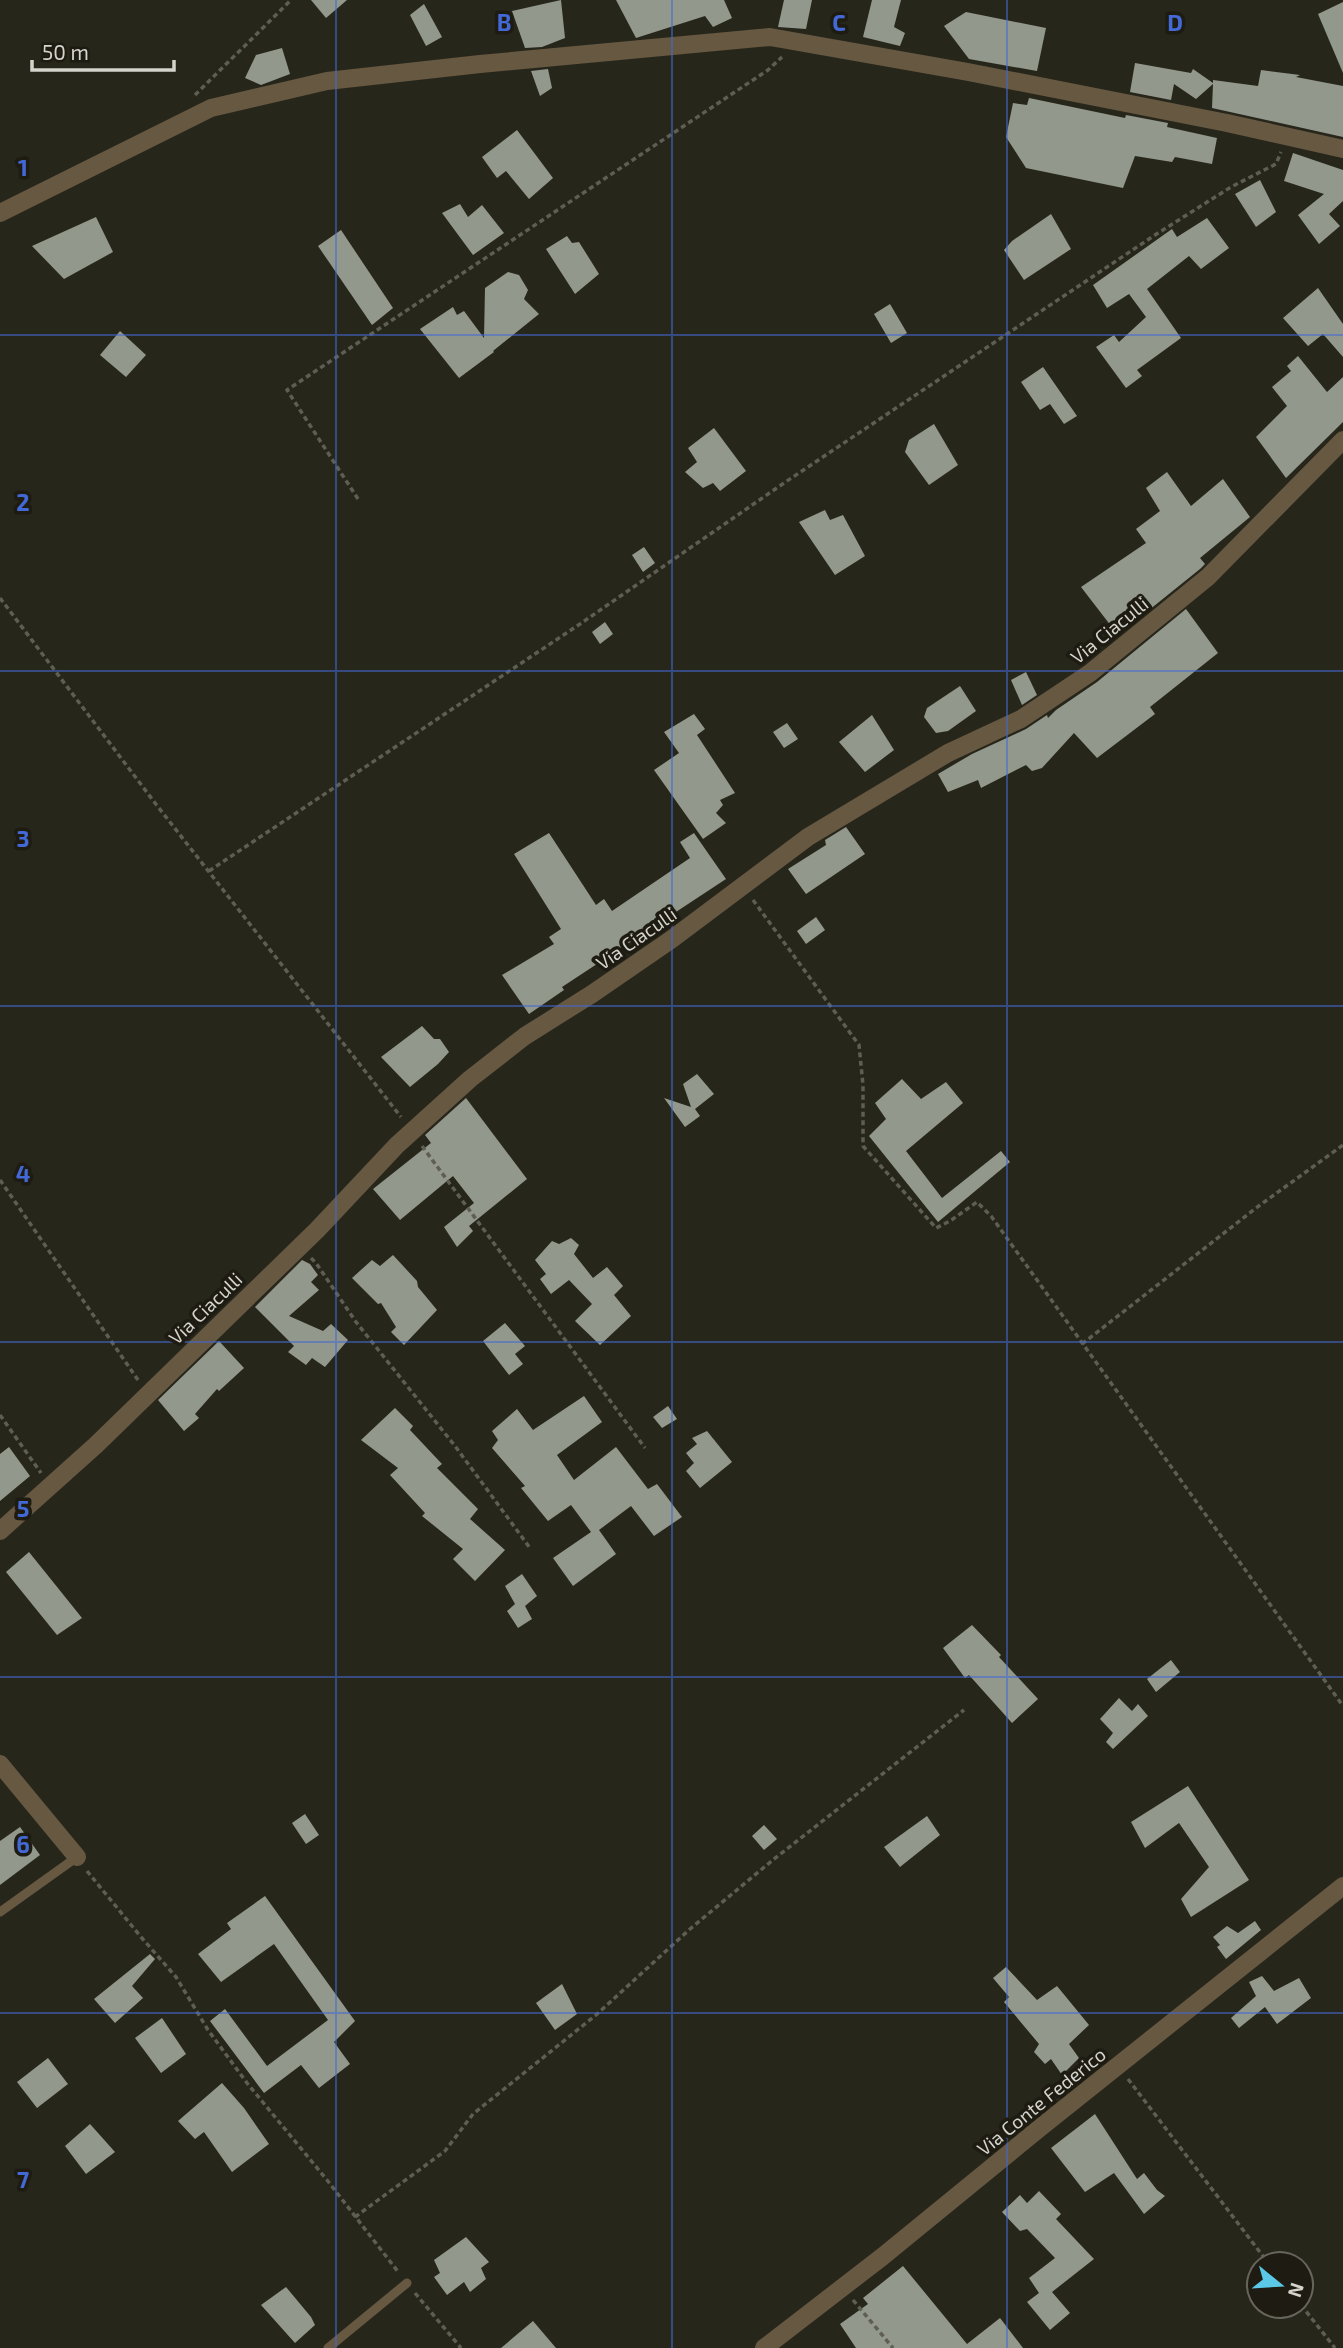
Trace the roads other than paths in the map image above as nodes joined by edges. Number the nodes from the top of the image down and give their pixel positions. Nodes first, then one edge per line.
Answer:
1 (1343, 149) edge
2 (0, 213) edge
3 (1343, 440) edge
4 (0, 1531) edge
5 (0, 1764) edge
6 (77, 1857) joint
7 (1343, 1886) edge
8 (0, 1912) edge
9 (407, 2283) road end
10 (328, 2348) edge
11 (764, 2348) edge

1 - 2 street
3 - 4 street, Via Ciaculli
5 - 6 street
6 - 8 lane
7 - 11 street, Via Conte Federico
9 - 10 lane

